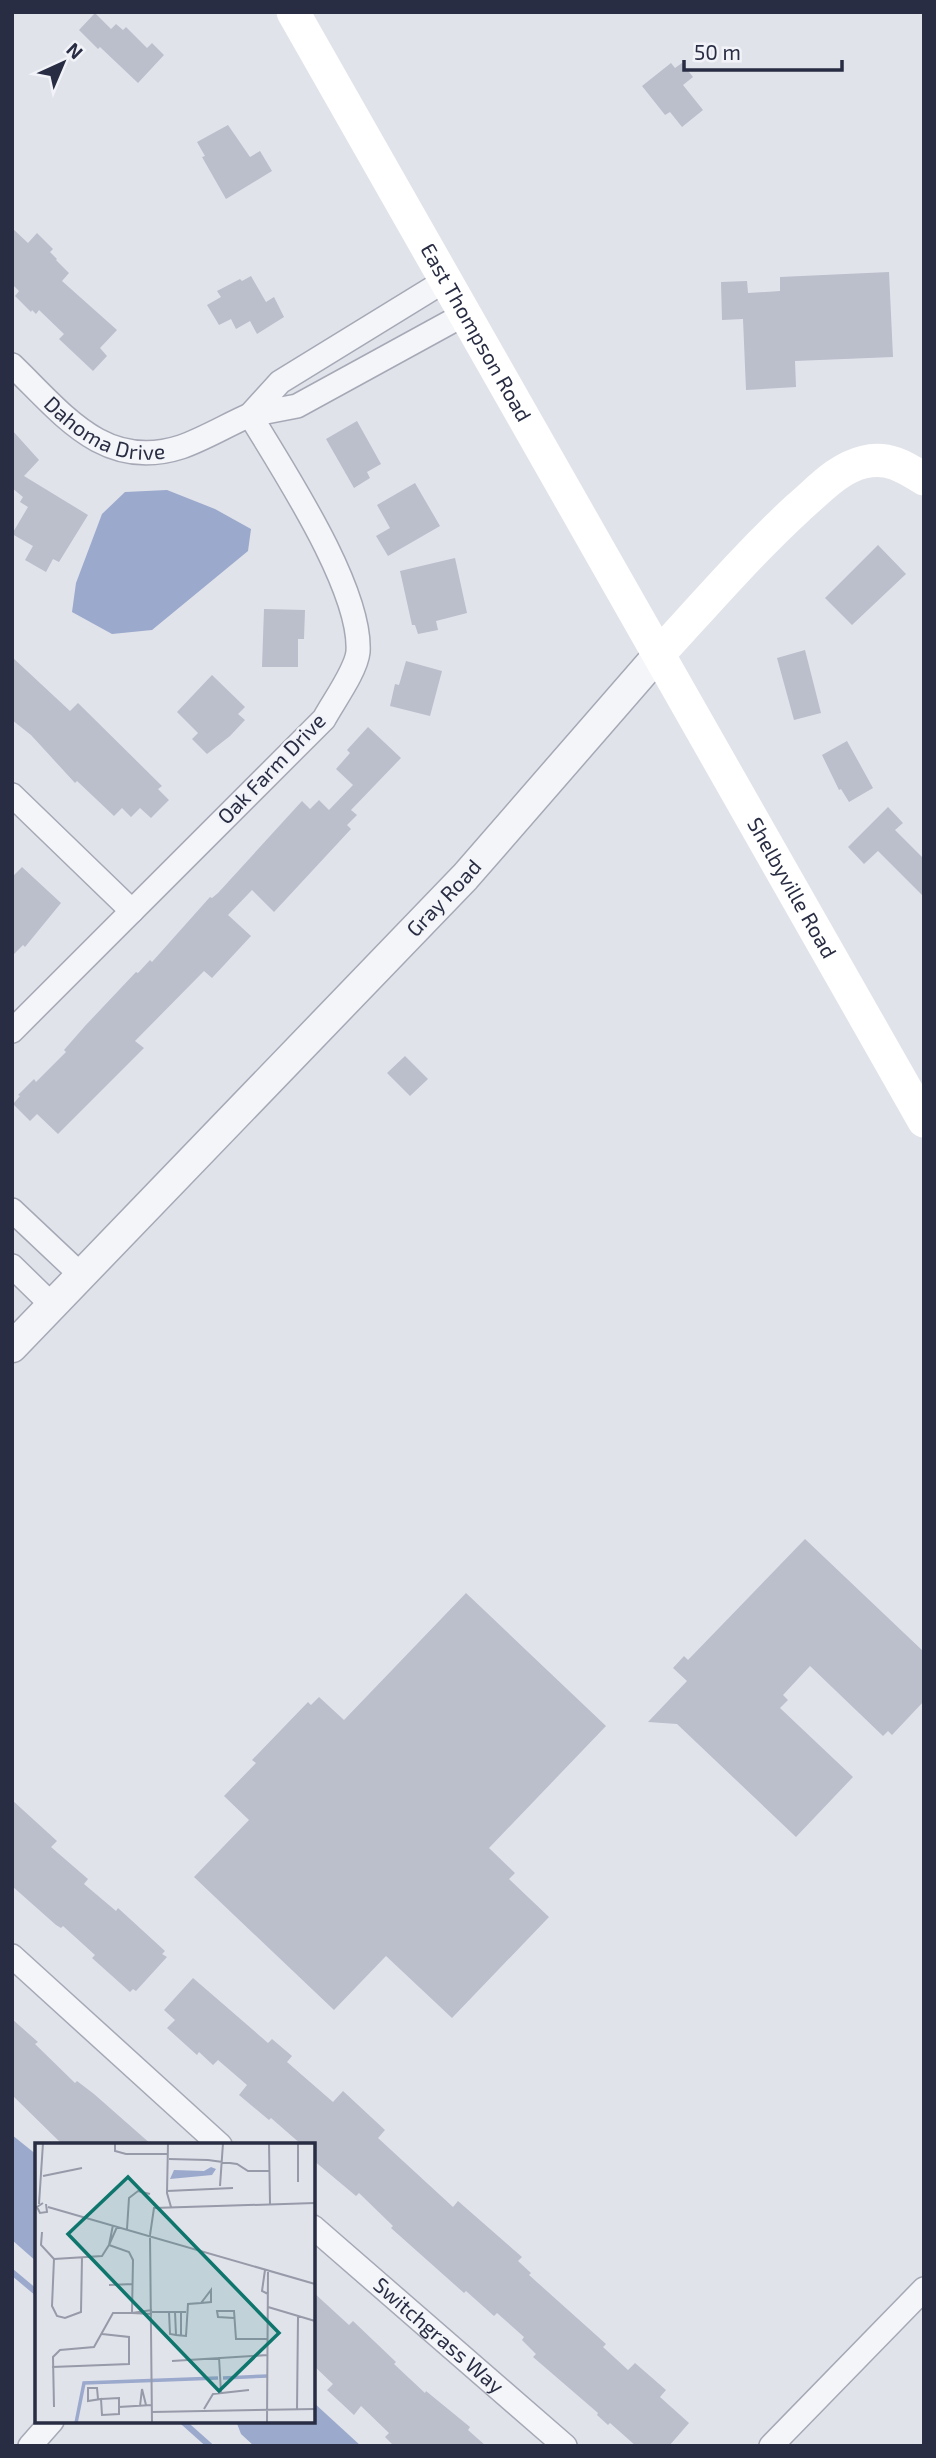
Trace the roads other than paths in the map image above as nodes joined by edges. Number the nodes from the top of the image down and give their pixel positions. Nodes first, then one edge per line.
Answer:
1 (293, 12) edge
2 (446, 280) junction
3 (465, 314) junction
4 (12, 365) edge
5 (250, 415) junction
6 (924, 479) edge
7 (659, 654) junction
8 (12, 795) edge
9 (132, 911) junction
10 (12, 1031) edge
11 (924, 1121) edge
12 (12, 1210) edge
13 (12, 1265) edge
14 (81, 1275) junction
15 (52, 1305) junction
16 (12, 1347) edge
17 (12, 1956) edge
18 (218, 2143) edge
19 (315, 2229) edge
20 (924, 2289) edge
21 (50, 2423) edge
22 (30, 2446) edge
23 (565, 2446) edge
24 (771, 2446) edge

1 - 2 main road, East Thompson Road
2 - 3 main road, East Thompson Road
2 - 5 street, Dahoma Drive
3 - 5 street, Dahoma Drive
3 - 7 main road, East Thompson Road
4 - 5 street, Dahoma Drive
5 - 9 street, Oak Farm Drive
6 - 7 main road, Gray Road
7 - 11 main road, Shelbyville Road
7 - 14 street, Gray Road
8 - 9 street
9 - 10 street, Oak Farm Drive
12 - 14 street
13 - 15 street
14 - 15 street, Gray Road
15 - 16 street, Gray Road
17 - 18 street
19 - 23 street, Switchgrass Way
20 - 24 street
21 - 22 street

